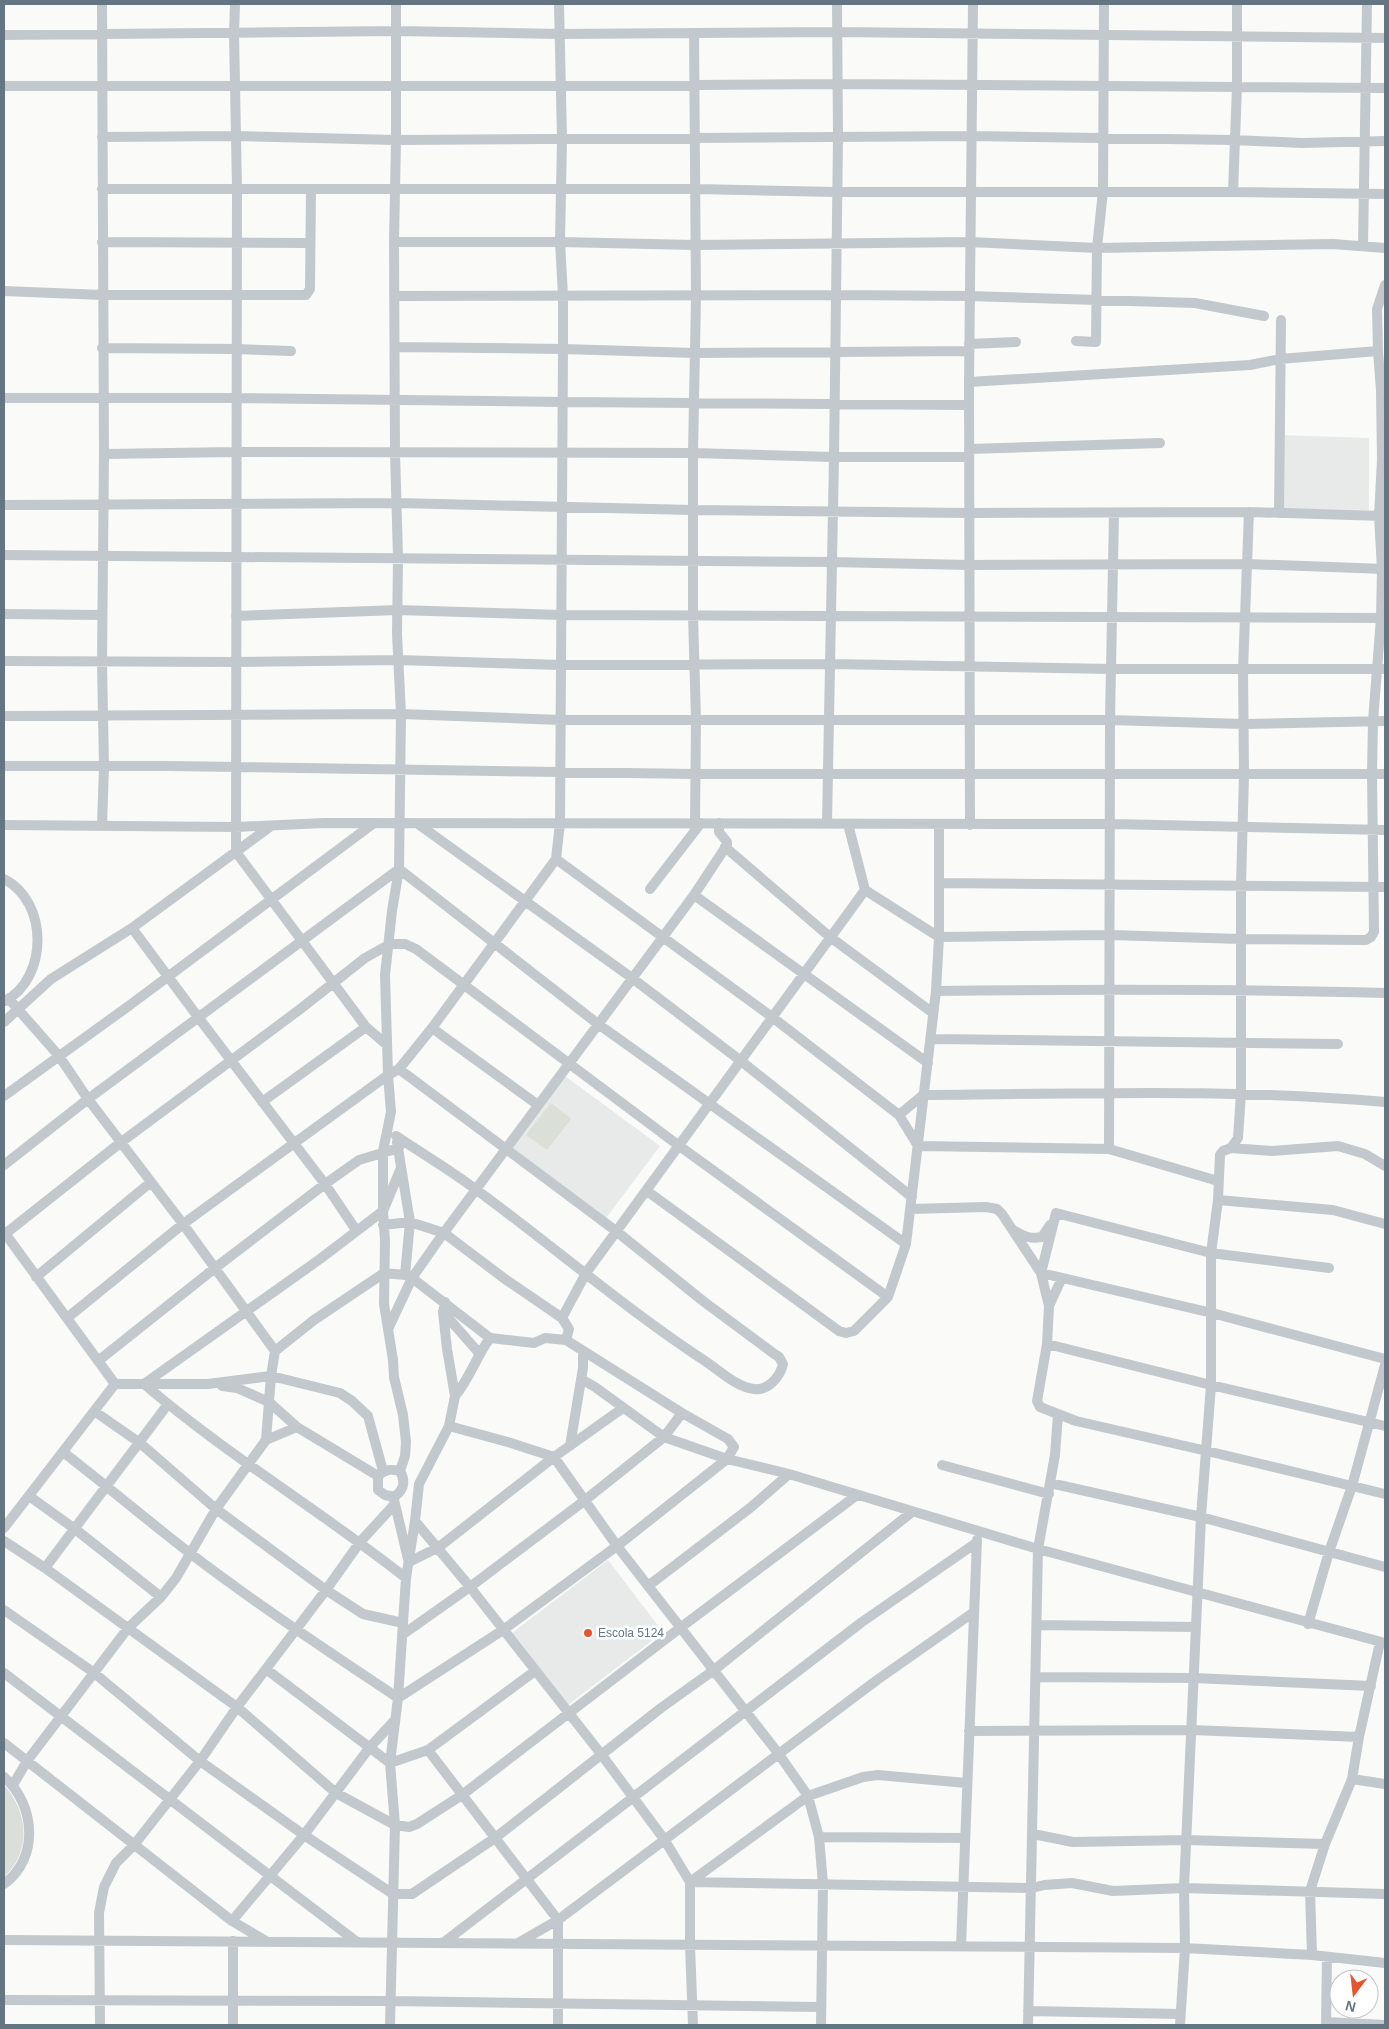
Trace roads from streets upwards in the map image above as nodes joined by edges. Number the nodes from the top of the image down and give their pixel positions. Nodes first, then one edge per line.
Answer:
1 (102, 4) edge
2 (235, 4) edge
3 (396, 4) edge
4 (558, 4) edge
5 (837, 4) edge
6 (973, 4) edge
7 (1104, 4) edge
8 (1237, 4) edge
9 (1367, 4) edge
10 (396, 32) junction
11 (837, 32) junction
12 (234, 33) junction
13 (694, 33) junction
14 (973, 33) junction
15 (4, 34) edge
16 (102, 34) junction
17 (559, 34) junction
18 (1103, 34) junction
19 (1237, 37) junction
20 (1367, 38) junction
21 (1385, 38) edge
22 (837, 84) junction
23 (694, 85) junction
24 (972, 85) junction
25 (4, 86) edge
26 (102, 86) junction
27 (235, 86) junction
28 (397, 86) junction
29 (561, 86) junction
30 (1104, 86) junction
31 (1237, 86) junction
32 (1365, 88) junction
33 (1385, 88) edge
34 (102, 136) junction
35 (236, 136) junction
36 (972, 136) junction
37 (694, 138) junction
38 (838, 138) junction
39 (562, 139) junction
40 (1103, 139) junction
41 (396, 140) junction
42 (1234, 140) junction
43 (1364, 140) junction
44 (1385, 141) edge
45 (102, 189) junction
46 (237, 189) junction
47 (562, 189) junction
48 (696, 189) junction
49 (310, 190) junction
50 (394, 190) junction
51 (971, 191) junction
52 (837, 192) junction
53 (1104, 192) junction
54 (1234, 192) junction
55 (1364, 193) junction
56 (1385, 194) edge
57 (102, 242) junction
58 (394, 242) junction
59 (560, 242) junction
60 (836, 242) junction
61 (970, 242) junction
62 (237, 243) junction
63 (310, 243) junction
64 (695, 245) junction
65 (1363, 245) junction
66 (1098, 248) junction
67 (1385, 248) edge
68 (1385, 285) edge
69 (4, 291) edge
70 (103, 295) junction
71 (236, 295) junction
72 (563, 295) junction
73 (835, 295) junction
74 (394, 296) junction
75 (696, 296) junction
76 (969, 296) junction
77 (1096, 300) junction
78 (1264, 316) dead end
79 (1281, 320) dead end
80 (1381, 333) edge
81 (1076, 341) dead end
82 (1016, 342) dead end
83 (395, 347) junction
84 (102, 348) junction
85 (969, 348) junction
86 (236, 349) junction
87 (563, 349) junction
88 (291, 351) dead end
89 (1378, 351) junction
90 (834, 352) junction
91 (695, 353) junction
92 (1280, 360) junction
93 (969, 382) junction
94 (4, 398) edge
95 (103, 398) junction
96 (236, 398) junction
97 (395, 399) junction
98 (563, 402) junction
99 (694, 403) junction
100 (834, 403) junction
101 (969, 405) junction
102 (1160, 443) dead end
103 (236, 452) junction
104 (395, 452) junction
105 (693, 453) junction
106 (969, 453) junction
107 (104, 454) junction
108 (561, 454) junction
109 (834, 456) junction
110 (1383, 460) edge
111 (397, 503) junction
112 (104, 504) junction
113 (4, 505) edge
114 (236, 505) junction
115 (562, 506) junction
116 (693, 510) junction
117 (832, 511) junction
118 (1249, 512) junction
119 (970, 513) junction
120 (1114, 513) junction
121 (1280, 513) junction
122 (1382, 516) edge
123 (4, 555) edge
124 (103, 556) junction
125 (236, 557) junction
126 (398, 558) junction
127 (562, 561) junction
128 (693, 562) junction
129 (831, 562) junction
130 (1247, 564) junction
131 (969, 565) junction
132 (1113, 565) junction
133 (1384, 569) edge
134 (398, 610) junction
135 (4, 614) edge
136 (830, 614) junction
137 (102, 615) junction
138 (561, 615) junction
139 (693, 615) junction
140 (236, 616) junction
141 (1112, 616) junction
142 (969, 617) junction
143 (1246, 618) junction
144 (1383, 618) edge
145 (398, 660) junction
146 (4, 661) edge
147 (102, 662) junction
148 (236, 662) junction
149 (830, 664) junction
150 (561, 665) junction
151 (694, 665) junction
152 (968, 666) junction
153 (1112, 668) junction
154 (1243, 669) junction
155 (1381, 669) edge
156 (401, 714) junction
157 (103, 715) junction
158 (236, 715) junction
159 (4, 716) edge
160 (560, 720) junction
161 (696, 720) junction
162 (828, 720) junction
163 (968, 720) junction
164 (1110, 720) junction
165 (1373, 721) junction
166 (1385, 721) edge
167 (1243, 724) junction
168 (4, 766) edge
169 (104, 767) junction
170 (237, 767) junction
171 (400, 769) junction
172 (560, 773) junction
173 (828, 773) junction
174 (696, 774) junction
175 (969, 774) junction
176 (1111, 774) junction
177 (1244, 774) junction
178 (1372, 774) junction
179 (1385, 774) edge
180 (374, 823) junction
181 (418, 823) junction
182 (560, 823) junction
183 (698, 823) junction
184 (719, 823) junction
185 (826, 823) junction
186 (399, 824) junction
187 (848, 824) junction
188 (939, 824) junction
189 (1112, 824) junction
190 (4, 825) edge
191 (102, 825) junction
192 (970, 825) junction
193 (271, 826) junction
194 (1243, 826) junction
195 (236, 827) junction
196 (1372, 828) junction
197 (1385, 830) edge
198 (725, 847) junction
199 (236, 852) junction
200 (556, 859) junction
201 (399, 870) junction
202 (4, 879) edge
203 (939, 883) junction
204 (1110, 886) junction
205 (1241, 886) junction
206 (1373, 886) junction
207 (1385, 887) edge
208 (650, 889) dead end
209 (865, 890) junction
210 (694, 895) junction
211 (270, 899) junction
212 (525, 902) junction
213 (132, 928) junction
214 (1110, 935) junction
215 (662, 937) junction
216 (830, 937) junction
217 (939, 937) junction
218 (1241, 939) junction
219 (301, 941) junction
220 (390, 944) junction
221 (494, 944) junction
222 (805, 973) junction
223 (168, 977) junction
224 (632, 978) junction
225 (332, 983) junction
226 (464, 986) junction
227 (1111, 988) junction
228 (1241, 989) junction
229 (936, 991) junction
230 (1385, 993) edge
231 (6, 1001) edge
232 (18, 1008) junction
233 (933, 1012) junction
234 (198, 1017) junction
235 (772, 1017) junction
236 (4, 1022) edge
237 (598, 1024) junction
238 (366, 1027) junction
239 (432, 1028) junction
240 (931, 1039) junction
241 (1110, 1041) junction
242 (1241, 1044) junction
243 (1338, 1044) dead end
244 (388, 1045) junction
245 (59, 1056) junction
246 (231, 1061) junction
247 (741, 1061) junction
248 (928, 1063) junction
249 (569, 1064) junction
250 (399, 1069) junction
251 (388, 1075) junction
252 (1241, 1093) junction
253 (1110, 1094) junction
254 (4, 1096) edge
255 (923, 1096) junction
256 (88, 1099) junction
257 (262, 1102) junction
258 (1385, 1102) edge
259 (708, 1104) junction
260 (538, 1105) junction
261 (392, 1112) junction
262 (898, 1115) junction
263 (396, 1136) junction
264 (120, 1143) junction
265 (293, 1144) junction
266 (678, 1145) junction
267 (918, 1146) junction
268 (399, 1148) junction
269 (1231, 1148) junction
270 (1109, 1149) junction
271 (506, 1150) junction
272 (383, 1152) junction
273 (4, 1165) edge
274 (1385, 1166) edge
275 (401, 1168) junction
276 (1218, 1181) junction
277 (151, 1182) junction
278 (325, 1184) junction
279 (476, 1189) junction
280 (647, 1192) junction
281 (912, 1196) junction
282 (1218, 1200) junction
283 (910, 1210) junction
284 (383, 1211) junction
285 (1056, 1213) junction
286 (1002, 1214) junction
287 (410, 1222) junction
288 (183, 1224) junction
289 (1385, 1224) edge
290 (383, 1225) junction
291 (356, 1230) junction
292 (616, 1231) junction
293 (4, 1233) edge
294 (444, 1233) junction
295 (906, 1244) junction
296 (1211, 1253) junction
297 (215, 1268) junction
298 (1329, 1268) dead end
299 (384, 1273) junction
300 (586, 1273) junction
301 (1041, 1274) junction
302 (36, 1276) junction
303 (408, 1276) junction
304 (1062, 1280) junction
305 (888, 1297) junction
306 (1048, 1306) junction
307 (444, 1307) junction
308 (244, 1312) junction
309 (1212, 1314) junction
310 (67, 1318) junction
311 (562, 1318) junction
312 (388, 1329) junction
313 (490, 1338) junction
314 (566, 1340) junction
315 (1048, 1344) junction
316 (275, 1351) junction
317 (583, 1351) junction
318 (479, 1353) junction
319 (1385, 1359) edge
320 (98, 1361) junction
321 (1385, 1364) edge
322 (271, 1376) junction
323 (581, 1379) junction
324 (115, 1384) junction
325 (144, 1384) junction
326 (208, 1384) junction
327 (1211, 1386) junction
328 (455, 1396) junction
329 (269, 1402) junction
330 (168, 1404) junction
331 (622, 1408) junction
332 (94, 1411) junction
333 (682, 1413) junction
334 (1058, 1414) junction
335 (1369, 1422) junction
336 (449, 1426) junction
337 (1385, 1426) edge
338 (297, 1427) junction
339 (664, 1438) junction
340 (266, 1440) junction
341 (140, 1443) junction
342 (570, 1446) junction
343 (1207, 1450) junction
344 (63, 1452) junction
345 (554, 1458) junction
346 (727, 1459) junction
347 (249, 1465) junction
348 (942, 1465) dead end
349 (400, 1471) junction
350 (381, 1473) junction
351 (789, 1474) junction
352 (108, 1486) junction
353 (1352, 1486) junction
354 (1050, 1488) junction
355 (1385, 1494) edge
356 (857, 1495) junction
357 (29, 1496) junction
358 (394, 1501) junction
359 (584, 1501) junction
360 (216, 1509) junction
361 (912, 1512) junction
362 (1201, 1517) junction
363 (415, 1521) junction
364 (4, 1528) edge
365 (75, 1529) junction
366 (977, 1532) junction
367 (4, 1542) edge
368 (360, 1542) junction
369 (976, 1543) junction
370 (617, 1546) junction
371 (439, 1548) junction
372 (1038, 1549) junction
373 (1329, 1552) junction
374 (190, 1553) junction
375 (409, 1562) junction
376 (1385, 1567) edge
377 (45, 1568) junction
378 (406, 1578) junction
379 (648, 1586) junction
380 (470, 1587) junction
381 (326, 1590) junction
382 (1197, 1593) junction
383 (161, 1597) junction
384 (4, 1610) edge
385 (974, 1612) junction
386 (403, 1623) junction
387 (1038, 1624) junction
388 (1308, 1624) junction
389 (1196, 1626) junction
390 (128, 1628) junction
391 (680, 1628) junction
392 (295, 1630) junction
393 (503, 1630) junction
394 (402, 1635) junction
395 (1383, 1643) edge
396 (266, 1669) junction
397 (714, 1670) junction
398 (535, 1671) junction
399 (93, 1672) junction
400 (4, 1673) edge
401 (1036, 1677) junction
402 (1194, 1678) junction
403 (1371, 1686) junction
404 (398, 1698) junction
405 (237, 1707) junction
406 (745, 1712) junction
407 (568, 1713) junction
408 (61, 1716) junction
409 (395, 1720) junction
410 (1192, 1730) junction
411 (1035, 1731) junction
412 (969, 1732) junction
413 (1359, 1737) junction
414 (4, 1743) edge
415 (370, 1747) junction
416 (428, 1750) junction
417 (778, 1752) junction
418 (601, 1754) junction
419 (200, 1760) junction
420 (27, 1761) junction
421 (390, 1763) junction
422 (4, 1777) edge
423 (1352, 1779) junction
424 (966, 1783) junction
425 (1385, 1784) edge
426 (13, 1785) junction
427 (336, 1793) junction
428 (462, 1795) junction
429 (808, 1796) junction
430 (632, 1798) junction
431 (170, 1799) junction
432 (395, 1825) junction
433 (1033, 1834) junction
434 (304, 1835) junction
435 (819, 1837) junction
436 (495, 1838) junction
437 (964, 1838) junction
438 (664, 1839) junction
439 (1186, 1840) junction
440 (1324, 1844) junction
441 (134, 1845) junction
442 (270, 1876) junction
443 (526, 1879) junction
444 (690, 1882) junction
445 (4, 1884) edge
446 (823, 1884) junction
447 (962, 1887) junction
448 (1032, 1888) junction
449 (1184, 1888) junction
450 (1310, 1891) junction
451 (393, 1894) junction
452 (1385, 1894) edge
453 (558, 1920) junction
454 (232, 1921) junction
455 (4, 1940) edge
456 (99, 1940) junction
457 (233, 1941) junction
458 (267, 1942) junction
459 (357, 1942) junction
460 (392, 1942) junction
461 (443, 1943) junction
462 (518, 1943) junction
463 (558, 1944) junction
464 (690, 1945) junction
465 (824, 1946) junction
466 (961, 1946) junction
467 (1029, 1947) junction
468 (1185, 1948) junction
469 (1312, 1956) junction
470 (1327, 1957) junction
471 (1385, 1963) edge
472 (4, 2000) edge
473 (100, 2001) junction
474 (391, 2001) junction
475 (233, 2002) junction
476 (558, 2004) junction
477 (692, 2004) junction
478 (822, 2007) junction
479 (1028, 2012) junction
480 (1180, 2014) junction
481 (1326, 2024) edge
482 (100, 2025) edge
483 (233, 2025) edge
484 (390, 2025) edge
485 (558, 2025) edge
486 (692, 2025) edge
487 (821, 2025) edge
488 (1028, 2025) edge
489 (1180, 2025) edge
490 (1385, 2025) edge

1 - 16 street
2 - 12 street
3 - 10 street
4 - 17 street
5 - 11 street
6 - 14 street
7 - 18 street
8 - 19 street
9 - 20 street
10 - 12 street
10 - 17 street
10 - 28 street
11 - 13 street
11 - 14 street
11 - 22 street
12 - 16 street
12 - 27 street
13 - 17 street
13 - 23 street
14 - 18 street
14 - 24 street
15 - 16 street
16 - 26 street
17 - 29 street
18 - 19 street
18 - 30 street
19 - 20 street
19 - 31 street
20 - 21 street
20 - 32 street
22 - 23 street
22 - 24 street
22 - 38 street
23 - 29 street
23 - 37 street
24 - 30 street
24 - 36 street
25 - 26 street
26 - 27 street
26 - 34 street
27 - 28 street
27 - 35 street
28 - 29 street
28 - 41 street
29 - 39 street
30 - 31 street
30 - 40 street
31 - 32 street
31 - 42 street
32 - 33 street
32 - 43 street
34 - 35 street
34 - 45 street
35 - 41 street
35 - 46 street
36 - 38 street
36 - 40 street
36 - 51 street
37 - 38 street
37 - 39 street
37 - 48 street
38 - 52 street
39 - 41 street
39 - 47 street
40 - 42 street
40 - 53 street
41 - 50 street
42 - 43 street
42 - 54 street
43 - 44 street
43 - 55 street
45 - 46 street
45 - 57 street
46 - 49 street
46 - 62 street
47 - 48 street
47 - 50 street
47 - 59 street
48 - 52 street
48 - 64 street
49 - 50 street
49 - 63 street
50 - 58 street
51 - 52 street
51 - 53 street
51 - 61 street
52 - 60 street
53 - 54 street
53 - 66 street
54 - 55 street
55 - 56 street
55 - 65 street
57 - 62 street
57 - 70 street
58 - 59 street
58 - 74 street
59 - 64 street
59 - 72 street
60 - 61 street
60 - 64 street
60 - 73 street
61 - 66 street
61 - 76 street
62 - 63 street
62 - 71 street
63 - 71 street
64 - 75 street
65 - 66 street
65 - 67 street
66 - 77 street
68 - 80 street
69 - 70 street
70 - 71 street
70 - 84 street
71 - 86 street
72 - 74 street
72 - 75 street
72 - 87 street
73 - 75 street
73 - 76 street
73 - 90 street
74 - 83 street
75 - 91 street
76 - 77 street
76 - 85 street
77 - 78 street
77 - 81 street
79 - 92 street
80 - 89 street
82 - 85 street
83 - 87 street
83 - 97 street
84 - 86 street
84 - 95 street
85 - 90 street
85 - 93 street
86 - 88 street
86 - 96 street
87 - 91 street
87 - 98 street
89 - 92 street
89 - 110 street
90 - 91 street
90 - 100 street
91 - 99 street
92 - 93 street
92 - 121 street
93 - 101 street
94 - 95 street
95 - 96 street
95 - 107 street
96 - 97 street
96 - 103 street
97 - 98 street
97 - 104 street
98 - 99 street
98 - 108 street
99 - 100 street
99 - 105 street
100 - 101 street
100 - 109 street
101 - 106 street
102 - 106 street
103 - 104 street
103 - 107 street
103 - 114 street
104 - 108 street
104 - 111 street
105 - 108 street
105 - 109 street
105 - 116 street
106 - 109 street
106 - 119 street
107 - 112 street
108 - 115 street
109 - 117 street
110 - 122 street
111 - 114 street
111 - 115 street
111 - 126 street
112 - 113 street
112 - 114 street
112 - 124 street
114 - 125 street
115 - 116 street
115 - 127 street
116 - 117 street
116 - 128 street
117 - 119 street
117 - 129 street
118 - 120 street
118 - 121 street
118 - 130 street
119 - 120 street
119 - 131 street
120 - 132 street
121 - 122 street
122 - 133 street
123 - 124 street
124 - 125 street
124 - 137 street
125 - 126 street
125 - 140 street
126 - 127 street
126 - 134 street
127 - 128 street
127 - 138 street
128 - 129 street
128 - 139 street
129 - 131 street
129 - 136 street
130 - 132 street
130 - 133 street
130 - 143 street
131 - 132 street
131 - 142 street
132 - 141 street
133 - 144 street
134 - 138 street
134 - 140 street
134 - 145 street
135 - 137 street
136 - 139 street
136 - 142 street
136 - 149 street
137 - 147 street
138 - 139 street
138 - 150 street
139 - 151 street
140 - 148 street
141 - 142 street
141 - 143 street
141 - 153 street
142 - 152 street
143 - 144 street
143 - 154 street
144 - 155 street
145 - 148 street
145 - 150 street
145 - 156 street
146 - 147 street
147 - 148 street
147 - 157 street
148 - 158 street
149 - 151 street
149 - 152 street
149 - 162 street
150 - 151 street
150 - 160 street
151 - 161 street
152 - 153 street
152 - 163 street
153 - 154 street
153 - 164 street
154 - 155 street
154 - 167 street
155 - 165 street
156 - 158 street
156 - 160 street
156 - 171 street
157 - 158 street
157 - 159 street
157 - 169 street
158 - 170 street
160 - 161 street
160 - 172 street
161 - 162 street
161 - 174 street
162 - 163 street
162 - 173 street
163 - 164 street
163 - 175 street
164 - 167 street
164 - 176 street
165 - 166 street
165 - 167 street
165 - 178 street
167 - 177 street
168 - 169 street
169 - 170 street
169 - 191 street
170 - 171 street
170 - 195 street
171 - 172 street
171 - 186 street
172 - 174 street
172 - 182 street
173 - 174 street
173 - 175 street
173 - 185 street
174 - 183 street
175 - 176 street
175 - 192 street
176 - 177 street
176 - 189 street
177 - 178 street
177 - 194 street
178 - 179 street
178 - 196 street
180 - 186 street
180 - 193 street
180 - 211 street
181 - 182 street
181 - 186 street
181 - 212 street
182 - 183 street
182 - 200 street
183 - 184 street
183 - 208 street
184 - 185 street
184 - 198 street
185 - 187 street
186 - 201 street
187 - 188 street
187 - 209 street
188 - 192 street
188 - 203 street
189 - 192 street
189 - 194 street
189 - 204 street
190 - 191 street
191 - 195 street
193 - 195 street
193 - 199 street
194 - 196 street
194 - 205 street
195 - 199 street
196 - 197 street
196 - 206 street
198 - 210 street
198 - 216 street
199 - 211 street
199 - 213 street
200 - 212 street
200 - 215 street
201 - 219 street
201 - 220 street
201 - 221 street
202 - 231 street
203 - 204 street
203 - 217 street
204 - 205 street
204 - 214 street
205 - 206 street
205 - 218 street
206 - 207 street
206 - 218 street
209 - 216 street
209 - 217 street
210 - 215 street
210 - 222 street
211 - 219 street
211 - 223 street
212 - 221 street
212 - 224 street
213 - 223 street
213 - 232 street
214 - 217 street
214 - 218 street
214 - 227 street
215 - 224 street
215 - 235 street
216 - 222 street
216 - 233 street
217 - 229 street
218 - 228 street
219 - 225 street
219 - 234 street
220 - 225 street
220 - 226 street
220 - 244 street
221 - 226 street
221 - 237 street
222 - 235 street
222 - 248 street
223 - 234 street
223 - 245 street
224 - 237 street
224 - 247 street
225 - 238 street
225 - 246 street
226 - 239 street
226 - 249 street
227 - 228 street
227 - 229 street
227 - 241 street
228 - 230 street
228 - 242 street
229 - 233 street
231 - 232 street
232 - 236 street
232 - 245 street
233 - 240 street
234 - 246 street
234 - 256 street
235 - 247 street
235 - 262 street
237 - 249 street
237 - 259 street
238 - 244 street
238 - 257 street
239 - 250 street
239 - 260 street
240 - 241 street
240 - 248 street
241 - 242 street
241 - 253 street
242 - 243 street
242 - 252 street
244 - 251 street
245 - 254 street
245 - 256 street
246 - 257 street
246 - 264 street
247 - 259 street
247 - 281 street
248 - 255 street
249 - 260 street
249 - 266 street
250 - 251 street
250 - 271 street
251 - 261 street
251 - 265 street
252 - 253 street
252 - 258 street
252 - 269 street
253 - 255 street
253 - 270 street
255 - 262 street
255 - 267 street
256 - 264 street
256 - 273 street
257 - 265 street
259 - 266 street
259 - 295 street
260 - 271 street
261 - 263 street
261 - 272 street
262 - 267 street
263 - 268 street
263 - 279 street
264 - 277 street
264 - 293 street
265 - 278 street
265 - 288 street
266 - 280 street
266 - 305 street
267 - 270 street
267 - 281 street
268 - 272 street
268 - 275 street
269 - 274 street
269 - 276 street
270 - 276 street
271 - 279 street
271 - 292 street
272 - 278 street
272 - 284 street
275 - 284 street
275 - 287 street
276 - 282 street
277 - 288 street
277 - 302 street
278 - 291 street
278 - 297 street
279 - 294 street
279 - 300 street
280 - 292 street
280 - 305 street
281 - 283 street
282 - 289 street
282 - 296 street
283 - 286 street
283 - 295 street
284 - 290 street
284 - 291 street
285 - 286 street
285 - 296 street
285 - 301 street
286 - 301 street
287 - 290 street
287 - 294 street
287 - 303 street
288 - 297 street
288 - 310 street
290 - 299 street
291 - 308 street
292 - 300 street
292 - 300 street
293 - 302 street
294 - 303 street
294 - 311 street
295 - 305 street
296 - 298 street
296 - 309 street
297 - 308 street
297 - 320 street
299 - 303 street
299 - 312 street
299 - 316 street
300 - 311 street
301 - 304 street
301 - 306 street
302 - 310 street
303 - 307 street
303 - 312 street
304 - 306 street
304 - 309 street
306 - 315 street
307 - 313 street
307 - 318 street
307 - 328 street
308 - 316 street
308 - 325 street
309 - 319 street
309 - 327 street
310 - 320 street
311 - 314 street
312 - 349 street
313 - 314 street
313 - 318 street
314 - 317 street
315 - 327 street
315 - 334 street
316 - 322 street
317 - 323 street
317 - 333 street
318 - 328 street
320 - 324 street
321 - 335 street
322 - 326 street
322 - 329 street
322 - 350 street
323 - 331 street
323 - 342 street
324 - 325 street
324 - 332 street
325 - 326 street
325 - 330 street
326 - 329 street
327 - 335 street
327 - 343 street
328 - 336 street
329 - 338 street
329 - 340 street
330 - 341 street
330 - 347 street
331 - 339 street
331 - 342 street
332 - 341 street
332 - 344 street
333 - 339 street
333 - 346 street
334 - 343 street
334 - 354 street
335 - 337 street
335 - 353 street
336 - 345 street
336 - 363 street
338 - 340 street
338 - 350 street
339 - 346 street
339 - 359 street
340 - 347 street
341 - 352 street
341 - 360 street
342 - 345 street
343 - 353 street
343 - 362 street
344 - 352 street
344 - 357 street
345 - 359 street
345 - 371 street
346 - 351 street
346 - 370 street
347 - 360 street
347 - 368 street
348 - 354 street
349 - 350 street
349 - 358 street
350 - 358 street
351 - 356 street
351 - 379 street
352 - 365 street
352 - 374 street
353 - 355 street
353 - 373 street
354 - 362 street
354 - 372 street
356 - 361 street
356 - 391 street
357 - 364 street
357 - 365 street
358 - 368 street
358 - 375 street
359 - 370 street
359 - 380 street
360 - 374 street
360 - 381 street
361 - 366 street
361 - 397 street
362 - 373 street
362 - 382 street
363 - 371 street
363 - 375 street
365 - 377 street
365 - 383 street
366 - 369 street
366 - 372 street
367 - 377 street
368 - 378 street
368 - 381 street
369 - 385 street
369 - 406 street
370 - 379 street
370 - 393 street
371 - 375 street
371 - 380 street
372 - 382 street
372 - 387 street
373 - 376 street
373 - 388 street
374 - 383 street
374 - 392 street
375 - 378 street
377 - 390 street
378 - 386 street
379 - 391 street
380 - 393 street
380 - 394 street
381 - 386 street
381 - 392 street
382 - 388 street
382 - 389 street
383 - 390 street
384 - 399 street
385 - 412 street
385 - 417 street
386 - 394 street
387 - 389 street
387 - 401 street
388 - 395 street
389 - 402 street
390 - 399 street
390 - 405 street
391 - 397 street
391 - 407 street
392 - 396 street
392 - 404 street
393 - 398 street
393 - 404 street
394 - 404 street
395 - 403 street
396 - 405 street
396 - 415 street
397 - 406 street
397 - 418 street
398 - 407 street
398 - 416 street
399 - 408 street
399 - 419 street
400 - 408 street
401 - 402 street
401 - 411 street
402 - 403 street
402 - 410 street
403 - 413 street
404 - 409 street
405 - 419 street
405 - 427 street
406 - 417 street
406 - 430 street
407 - 418 street
407 - 428 street
408 - 420 street
408 - 431 street
409 - 415 street
409 - 421 street
410 - 411 street
410 - 413 street
410 - 439 street
411 - 412 street
411 - 433 street
412 - 424 street
413 - 423 street
414 - 420 street
415 - 421 street
415 - 427 street
416 - 421 street
416 - 428 street
417 - 429 street
417 - 438 street
418 - 430 street
418 - 436 street
419 - 431 street
419 - 434 street
420 - 426 street
420 - 441 street
421 - 432 street
422 - 426 street
423 - 425 street
423 - 440 street
424 - 429 street
424 - 437 street
426 - 445 street
427 - 432 street
427 - 434 street
428 - 432 street
428 - 436 street
429 - 435 street
429 - 444 street
430 - 438 street
430 - 443 street
431 - 441 street
431 - 442 street
432 - 451 street
433 - 439 street
433 - 448 street
434 - 442 street
434 - 451 street
435 - 437 street
435 - 446 street
436 - 443 street
436 - 451 street
437 - 447 street
438 - 444 street
438 - 453 street
439 - 440 street
439 - 449 street
440 - 450 street
441 - 454 street
441 - 456 street
442 - 454 street
442 - 459 street
443 - 453 street
443 - 461 street
444 - 446 street
444 - 464 street
446 - 447 street
446 - 465 street
447 - 448 street
447 - 466 street
448 - 449 street
448 - 467 street
449 - 450 street
449 - 468 street
450 - 452 street
450 - 469 street
451 - 460 street
453 - 462 street
453 - 463 street
454 - 458 street
455 - 456 street
456 - 457 street
456 - 473 street
457 - 458 street
457 - 475 street
458 - 459 street
459 - 460 street
460 - 461 street
460 - 474 street
461 - 462 street
462 - 463 street
463 - 464 street
463 - 476 street
464 - 465 street
464 - 477 street
465 - 466 street
465 - 478 street
466 - 467 street
467 - 468 street
467 - 479 street
468 - 469 street
468 - 480 street
469 - 470 street
470 - 471 street
470 - 481 street
472 - 473 street
473 - 475 street
473 - 482 street
474 - 475 street
474 - 476 street
474 - 484 street
475 - 483 street
476 - 477 street
476 - 485 street
477 - 478 street
477 - 486 street
478 - 487 street
479 - 480 street
479 - 488 street
480 - 489 street
481 - 490 street

